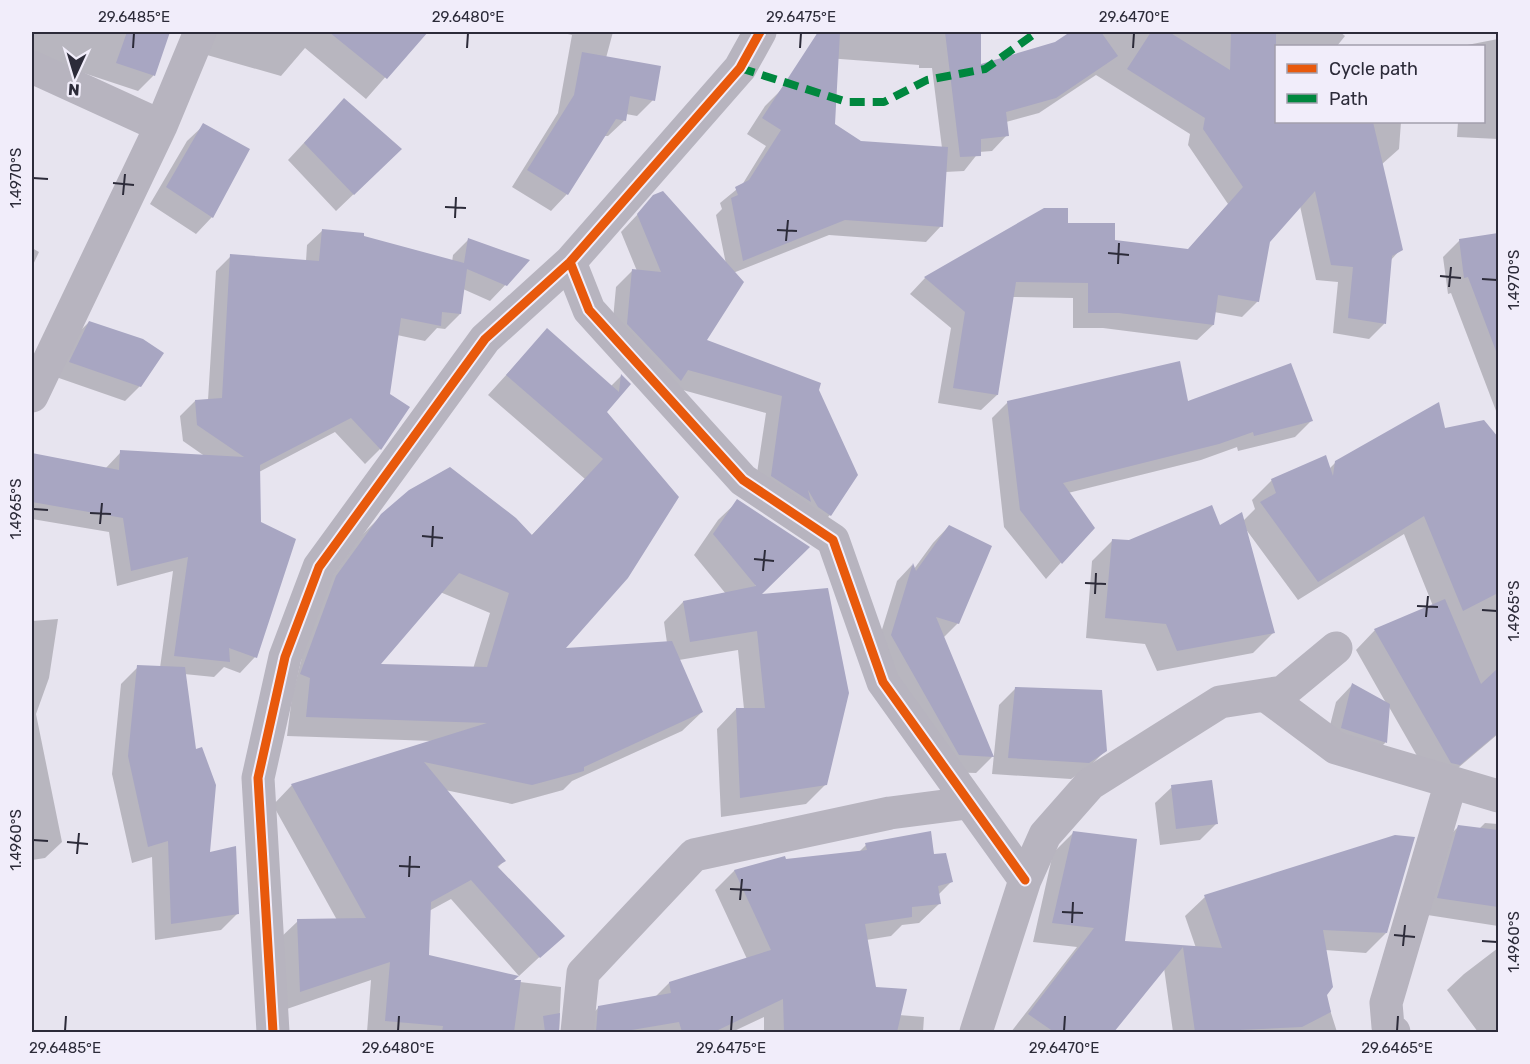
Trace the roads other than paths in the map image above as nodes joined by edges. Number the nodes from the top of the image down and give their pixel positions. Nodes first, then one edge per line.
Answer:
1 (200, 32) edge
2 (760, 32) edge
3 (32, 68) edge
4 (161, 126) junction
5 (570, 262) junction
6 (32, 396) edge
7 (1336, 648) dead end
8 (1265, 695) junction
9 (1451, 782) junction
10 (1498, 796) edge
11 (967, 803) junction
12 (1025, 880) junction
13 (273, 1032) edge
14 (577, 1032) edge
15 (976, 1032) edge
16 (1394, 1032) edge

1 - 4 street
2 - 5 street
3 - 4 street
4 - 6 street
5 - 11 street
5 - 13 street
7 - 8 street
8 - 9 street
8 - 12 street
9 - 10 street
9 - 16 street
11 - 12 street
11 - 14 street
12 - 15 street

